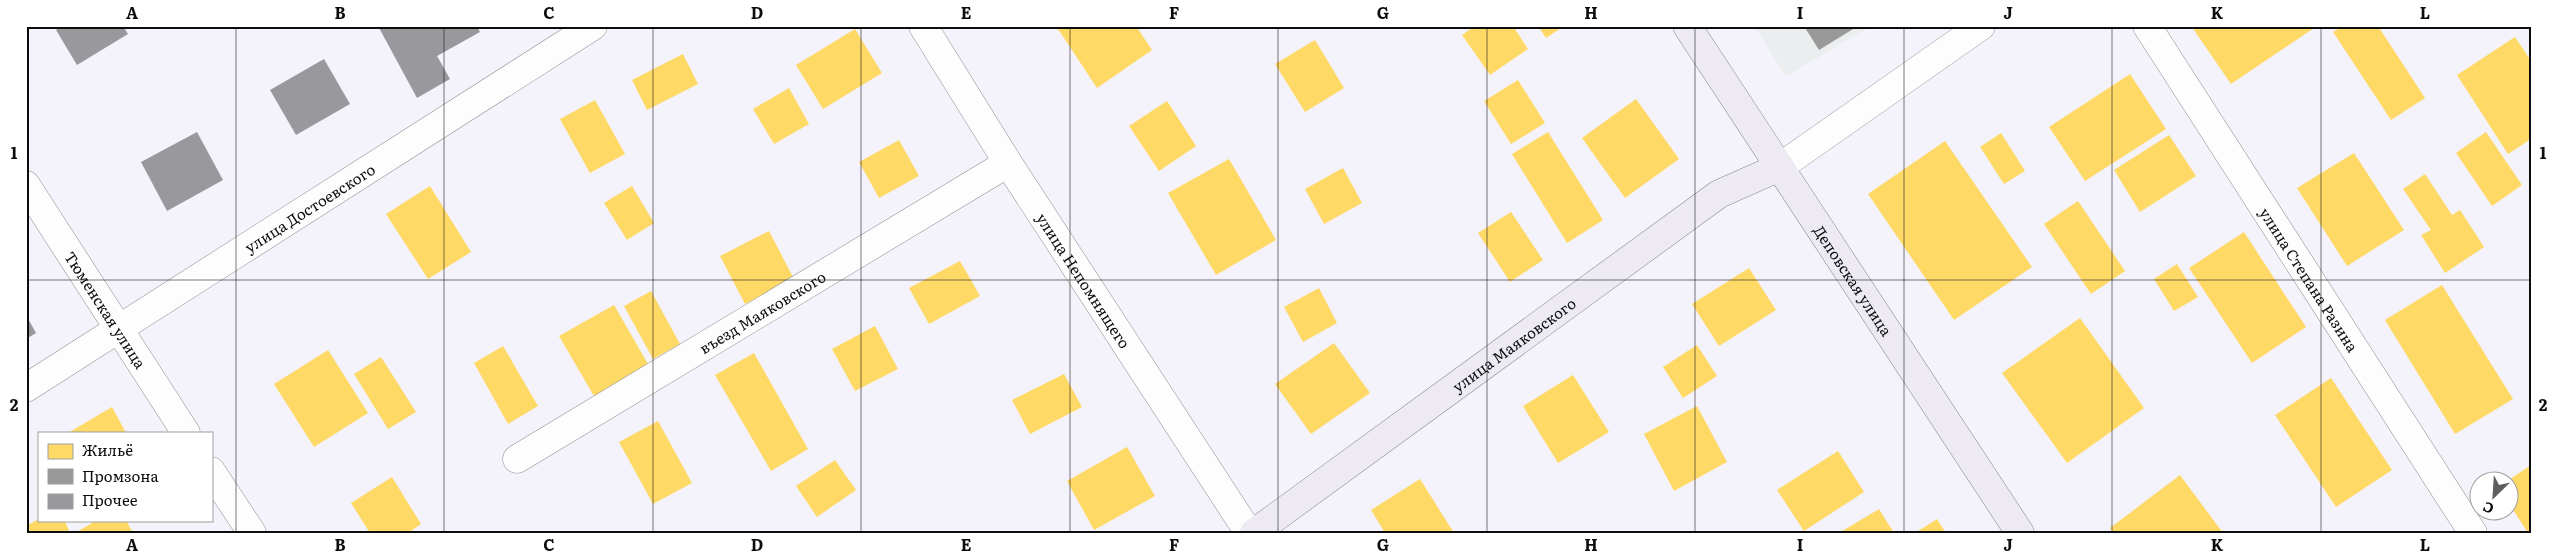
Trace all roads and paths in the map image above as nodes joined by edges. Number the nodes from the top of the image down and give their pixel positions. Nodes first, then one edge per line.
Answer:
1 (593, 26) edge
2 (923, 26) edge
3 (1687, 26) edge
4 (1982, 26) edge
5 (2147, 26) edge
6 (1008, 163) junction
7 (1780, 167) junction
8 (26, 184) edge
9 (118, 331) junction
10 (26, 388) edge
11 (185, 432) edge
12 (518, 458) dead end
13 (212, 473) edge
14 (252, 533) edge
15 (1249, 533) edge
16 (1254, 533) edge
17 (2020, 533) edge
18 (2473, 533) edge

1 - 9 street, улица Достоевского
2 - 6 street, улица Непомнящего
3 - 7 street, Деповская улица
4 - 7 street
5 - 18 street, улица Степана Разина
6 - 12 street, въезд Маяковского
6 - 15 street, улица Непомнящего
7 - 16 street, улица Маяковского
7 - 17 street, Деповская улица
8 - 9 street, Тюменская улица
9 - 10 street, улица Достоевского
9 - 11 street, Тюменская улица
13 - 14 street

